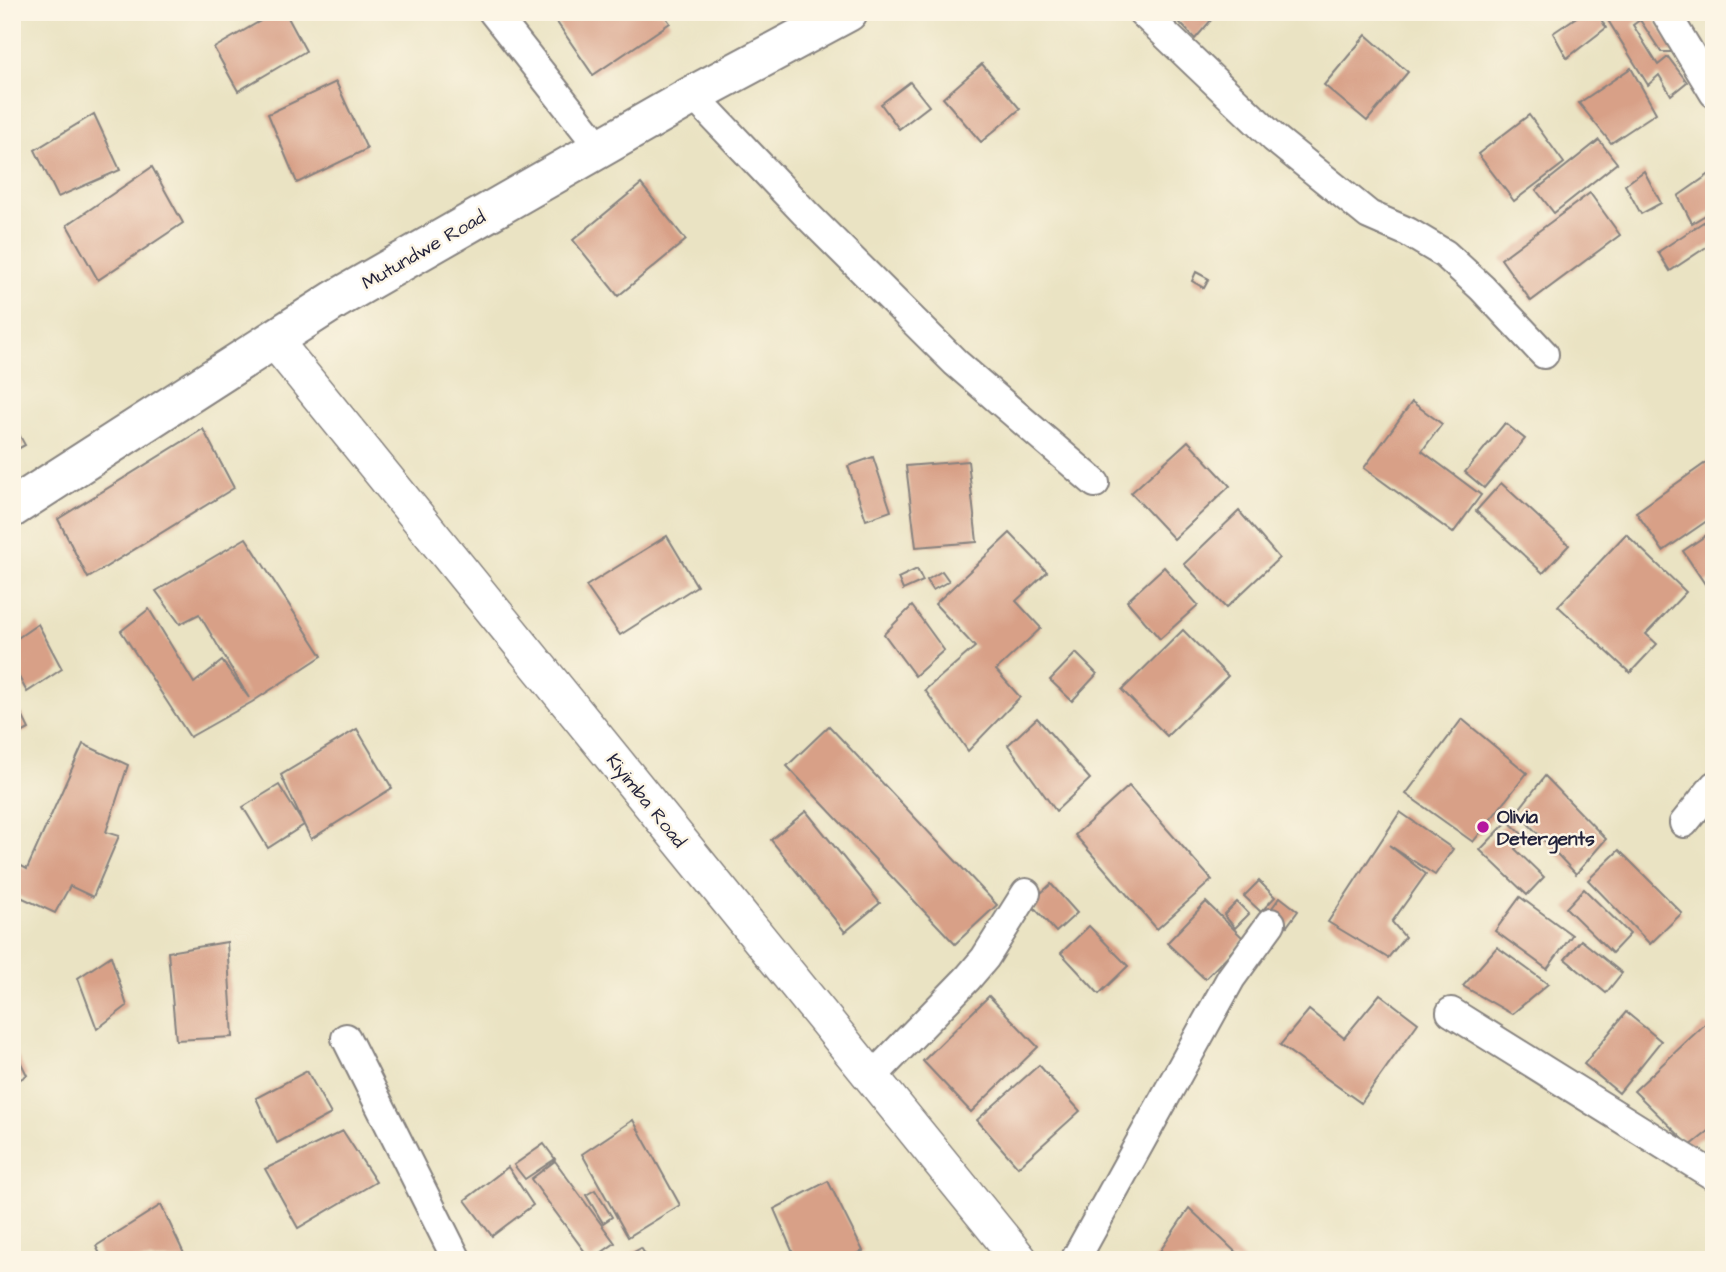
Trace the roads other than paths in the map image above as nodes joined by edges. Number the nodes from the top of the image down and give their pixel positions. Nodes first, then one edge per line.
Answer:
1 (493, 12) edge
2 (848, 12) edge
3 (1142, 12) edge
4 (1665, 12) edge
5 (1714, 93) edge
6 (693, 95) junction
7 (600, 148) junction
8 (273, 340) junction
9 (1544, 354) dead end
10 (1095, 483) dead end
11 (12, 508) edge
12 (1714, 786) edge
13 (1684, 823) dead end
14 (1026, 893) dead end
15 (1271, 923) dead end
16 (1451, 1012) dead end
17 (346, 1038) dead end
18 (872, 1077) junction
19 (1714, 1176) edge
20 (457, 1260) edge
21 (1020, 1260) edge
22 (1075, 1260) edge

1 - 7 street
2 - 6 main road, Mutundwe Road
3 - 9 street
4 - 5 street
6 - 7 main road, Mutundwe Road
6 - 10 street
7 - 8 main road, Mutundwe Road
8 - 11 main road, Mutundwe Road
8 - 18 street, Kiyimba Road
12 - 13 street
14 - 18 street
15 - 22 street
16 - 19 street
17 - 20 street
18 - 21 street, Kiyimba Road

